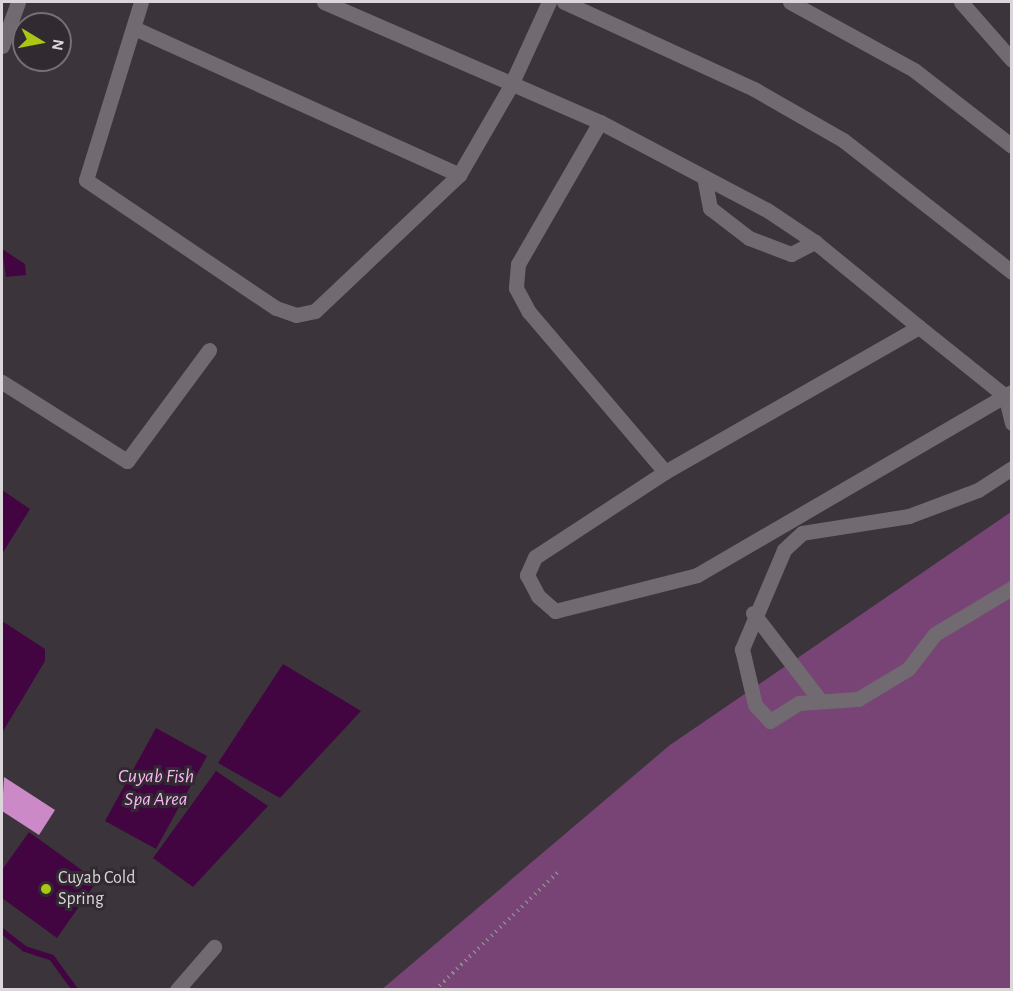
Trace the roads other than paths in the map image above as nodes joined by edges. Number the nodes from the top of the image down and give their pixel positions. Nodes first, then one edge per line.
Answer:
1 (18, 2) edge
2 (141, 2) edge
3 (324, 2) edge
4 (549, 2) edge
5 (564, 2) edge
6 (790, 2) edge
7 (961, 2) edge
8 (7, 18) edge
9 (134, 28) junction
10 (2, 46) edge
11 (1011, 60) edge
12 (510, 87) junction
13 (600, 122) junction
14 (1011, 146) edge
15 (459, 175) junction
16 (704, 177) junction
17 (815, 242) junction
18 (1011, 272) edge
19 (919, 327) junction
20 (209, 350) dead end
21 (2, 382) edge
22 (1009, 396) edge
23 (1011, 423) edge
24 (1011, 468) edge
25 (665, 472) junction
26 (1011, 588) edge
27 (753, 613) junction
28 (819, 699) junction
29 (214, 947) dead end
30 (177, 990) edge

1 - 8 street
2 - 9 street
3 - 12 street
4 - 12 street
5 - 18 street
6 - 14 street
7 - 11 street
8 - 10 street
9 - 15 street
9 - 15 street
12 - 13 street
12 - 15 street
13 - 16 street
13 - 25 street
16 - 17 street
16 - 17 street
17 - 19 street
19 - 22 street
19 - 25 street
20 - 21 street
22 - 23 street
22 - 25 street
24 - 27 street
26 - 28 street
27 - 28 street
27 - 28 street
29 - 30 street

